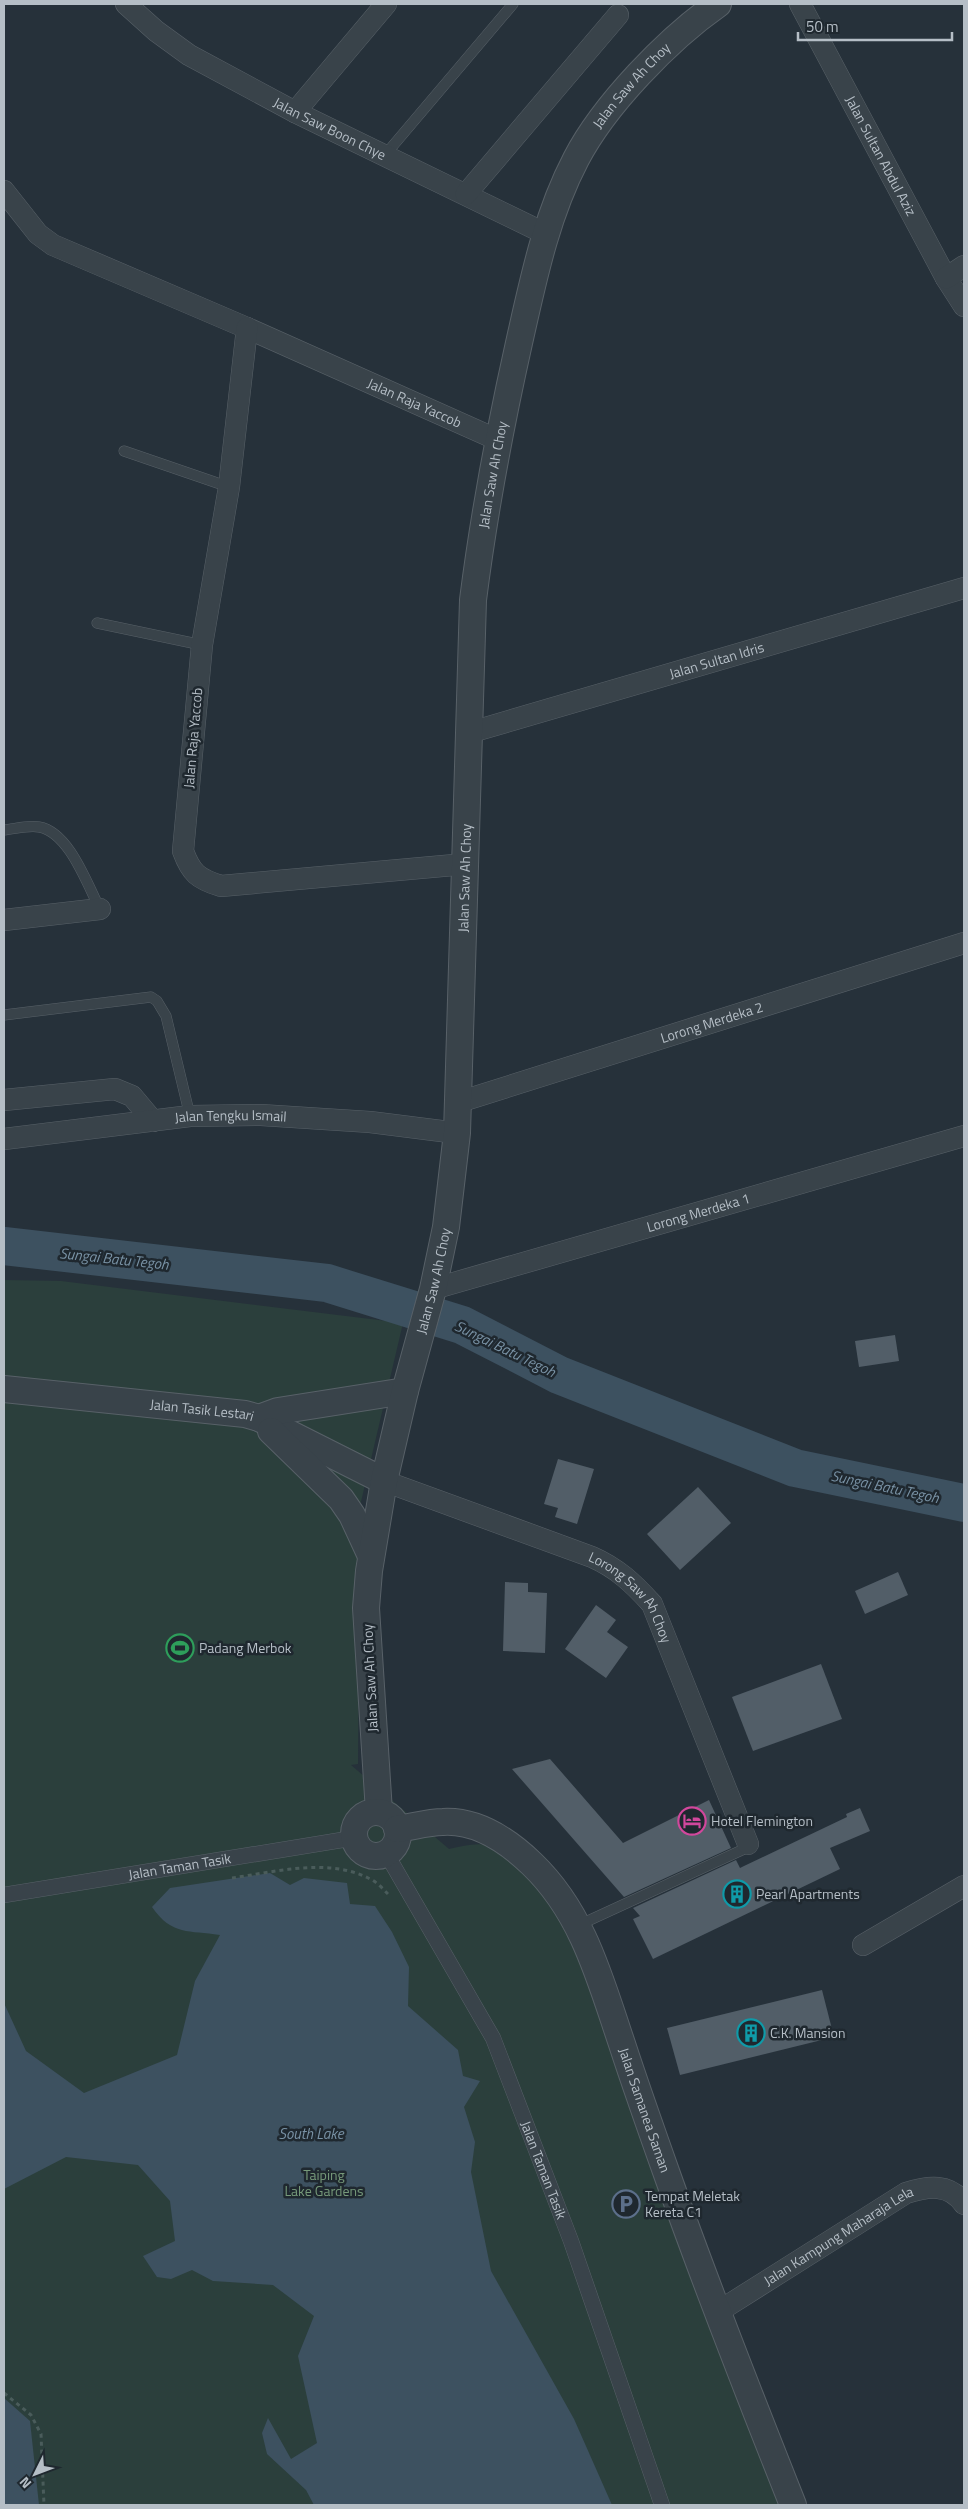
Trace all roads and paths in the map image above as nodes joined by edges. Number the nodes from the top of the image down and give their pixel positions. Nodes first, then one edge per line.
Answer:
1 (127, 4) edge
2 (386, 4) edge
3 (513, 4) edge
4 (716, 4) edge
5 (800, 4) edge
6 (618, 16) dead end
7 (296, 112) junction
8 (385, 155) junction
9 (4, 191) edge
10 (466, 194) junction
11 (546, 234) junction
12 (964, 266) edge
13 (946, 278) junction
14 (964, 306) edge
15 (248, 328) junction
16 (498, 440) junction
17 (124, 451) dead end
18 (229, 487) junction
19 (964, 588) edge
20 (97, 623) dead end
21 (202, 645) junction
22 (468, 733) junction
23 (4, 830) edge
24 (465, 864) junction
25 (100, 909) joint
26 (4, 920) edge
27 (964, 943) edge
28 (4, 1015) edge
29 (4, 1100) edge
30 (459, 1102) junction
31 (190, 1116) junction
32 (153, 1121) junction
33 (457, 1133) junction
34 (964, 1136) edge
35 (4, 1139) edge
36 (431, 1296) junction
37 (4, 1389) edge
38 (405, 1391) junction
39 (259, 1418) junction
40 (384, 1481) junction
41 (371, 1556) junction
42 (388, 1820) junction
43 (354, 1838) junction
44 (748, 1844) joint
45 (386, 1853) junction
46 (229, 1878) dead end
47 (964, 1886) edge
48 (4, 1895) edge
49 (390, 1896) dead end
50 (579, 1925) junction
51 (863, 1945) dead end
52 (964, 2204) edge
53 (716, 2313) junction
54 (4, 2393) edge
55 (44, 2505) edge
56 (662, 2505) edge
57 (793, 2505) edge

1 - 7 street, Jalan Saw Boon Chye
2 - 7 street
3 - 8 lane
4 - 11 street, Jalan Saw Ah Choy
5 - 13 street, Jalan Sultan Abdul Aziz
6 - 10 street
7 - 8 street, Jalan Saw Boon Chye
8 - 10 street, Jalan Saw Boon Chye
9 - 15 street, Jalan Raja Yaccob
10 - 11 street, Jalan Saw Boon Chye
11 - 16 street, Jalan Saw Ah Choy
12 - 13 street
13 - 14 street, Jalan Sultan Abdul Aziz
15 - 16 street, Jalan Raja Yaccob
15 - 18 street, Jalan Raja Yaccob
16 - 22 street, Jalan Saw Ah Choy
17 - 18 lane
18 - 21 street, Jalan Raja Yaccob
19 - 22 street, Jalan Sultan Idris
20 - 21 lane
21 - 24 street, Jalan Raja Yaccob
22 - 24 street, Jalan Saw Ah Choy
23 - 25 lane
24 - 30 street, Jalan Saw Ah Choy
25 - 26 street
27 - 30 street, Lorong Merdeka 2
28 - 31 lane
29 - 32 street
30 - 33 street, Jalan Saw Ah Choy
31 - 32 street, Jalan Tengku Ismail
31 - 33 street, Jalan Tengku Ismail
32 - 35 street, Jalan Tengku Ismail
33 - 36 street, Jalan Saw Ah Choy
34 - 36 street, Lorong Merdeka 1
36 - 38 street, Jalan Saw Ah Choy
37 - 39 street, Jalan Tasik Lestari
38 - 39 street
38 - 40 street, Jalan Saw Ah Choy
39 - 40 street, Jalan Tasik Lestari
39 - 41 street
40 - 41 street, Jalan Saw Ah Choy
40 - 44 street, Lorong Saw Ah Choy
41 - 42 street, Jalan Saw Ah Choy
42 - 43 street
42 - 45 street
42 - 50 street, Jalan Samanea Saman
43 - 45 street
43 - 48 street, Jalan Taman Tasik
44 - 50 lane
45 - 56 street, Jalan Taman Tasik
46 - 49 path
47 - 51 street
50 - 53 street, Jalan Samanea Saman
52 - 53 street, Jalan Kampung Maharaja Lela
53 - 57 street, Jalan Samanea Saman
54 - 55 path

